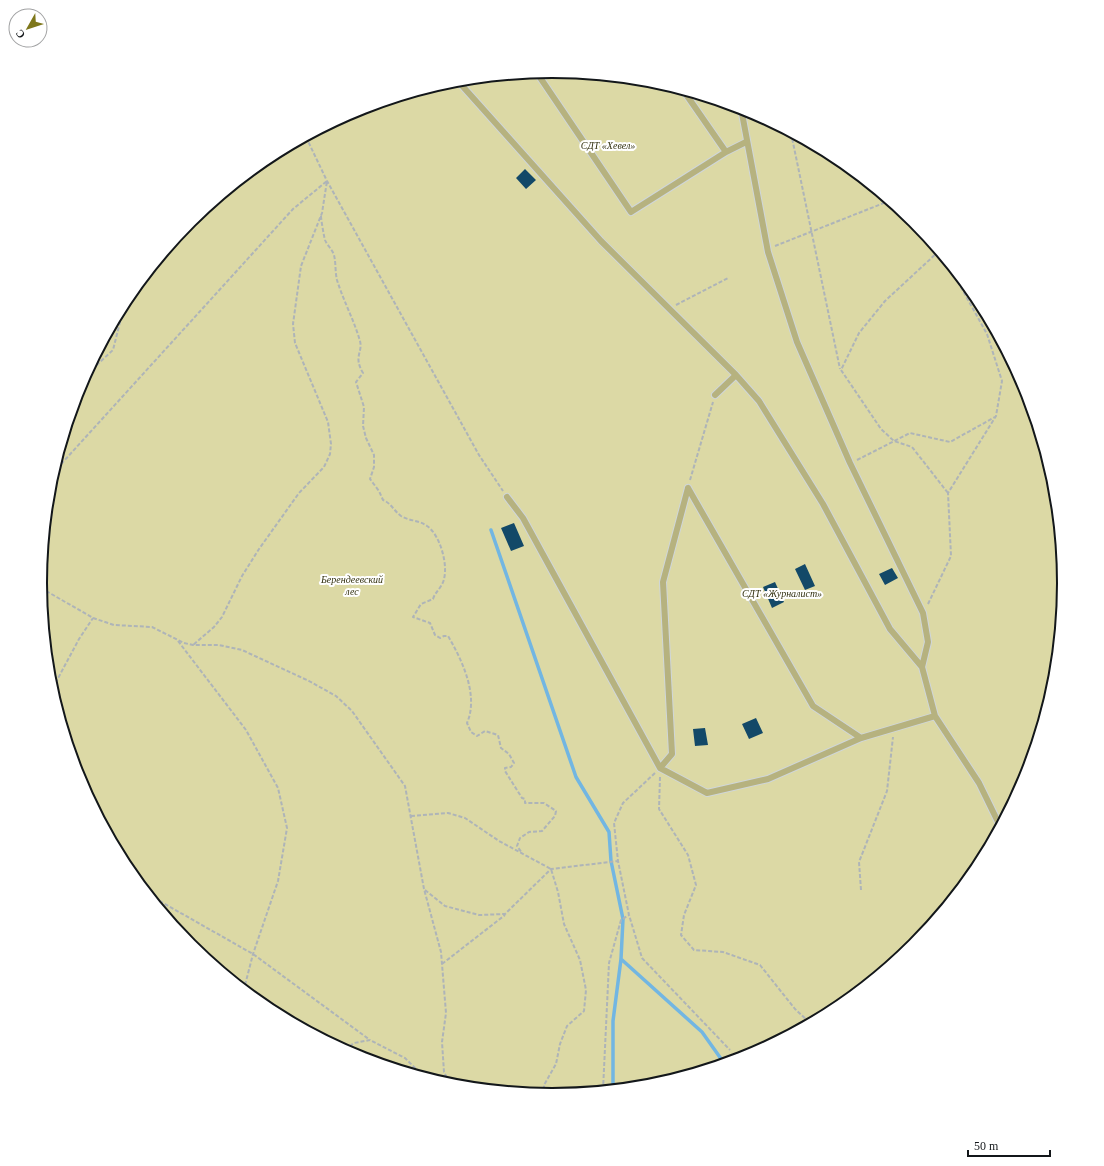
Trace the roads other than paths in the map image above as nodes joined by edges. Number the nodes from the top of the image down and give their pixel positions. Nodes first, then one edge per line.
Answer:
1 (541, 78) edge
2 (463, 86) edge
3 (687, 96) edge
4 (742, 115) edge
5 (746, 142) junction
6 (726, 152) junction
7 (736, 375) junction
8 (715, 395) road end
9 (507, 497) road end
10 (922, 667) junction
11 (935, 716) junction
12 (861, 738) junction
13 (660, 768) junction
14 (997, 820) edge

1 - 6 lane
2 - 7 lane
3 - 6 lane
4 - 5 lane
5 - 6 lane
5 - 10 lane
7 - 8 lane
7 - 10 lane
9 - 13 lane
10 - 11 lane
11 - 12 lane
11 - 14 lane
12 - 13 lane
12 - 13 lane

